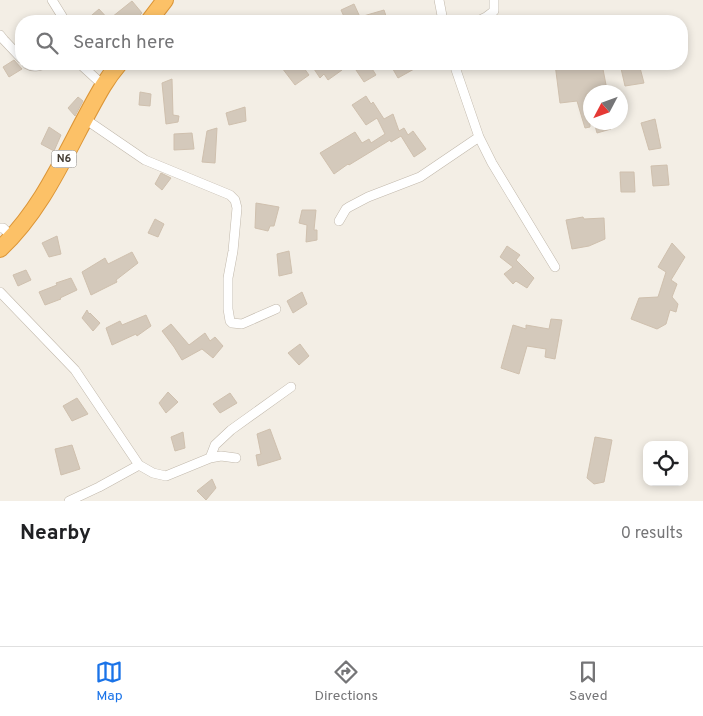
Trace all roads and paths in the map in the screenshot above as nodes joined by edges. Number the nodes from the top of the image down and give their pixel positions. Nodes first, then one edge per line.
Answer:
1 (52, 0) edge
2 (165, 0) edge
3 (439, 0) edge
4 (494, 0) edge
5 (61, 15) edge
6 (154, 15) edge
7 (442, 15) edge
8 (489, 15) edge
9 (0, 35) edge
10 (15, 52) edge
11 (87, 70) edge
12 (114, 70) edge
13 (456, 70) edge
14 (103, 85) junction
15 (86, 119) junction
16 (479, 137) junction
17 (339, 221) dead end
18 (4, 238) edge
19 (555, 267) dead end
20 (0, 292) edge
21 (276, 309) dead end
22 (292, 387) dead end
23 (210, 458) junction
24 (236, 458) dead end
25 (140, 465) junction
26 (69, 501) edge

1 - 5 street
2 - 6 highway
3 - 7 street
4 - 8 street
9 - 10 street
11 - 14 street
12 - 14 highway, N6
13 - 16 street
14 - 15 highway, N6
15 - 18 highway, N6
15 - 21 street
16 - 17 street
16 - 19 street
20 - 25 street
22 - 23 street
23 - 24 street
23 - 25 street
25 - 26 street

